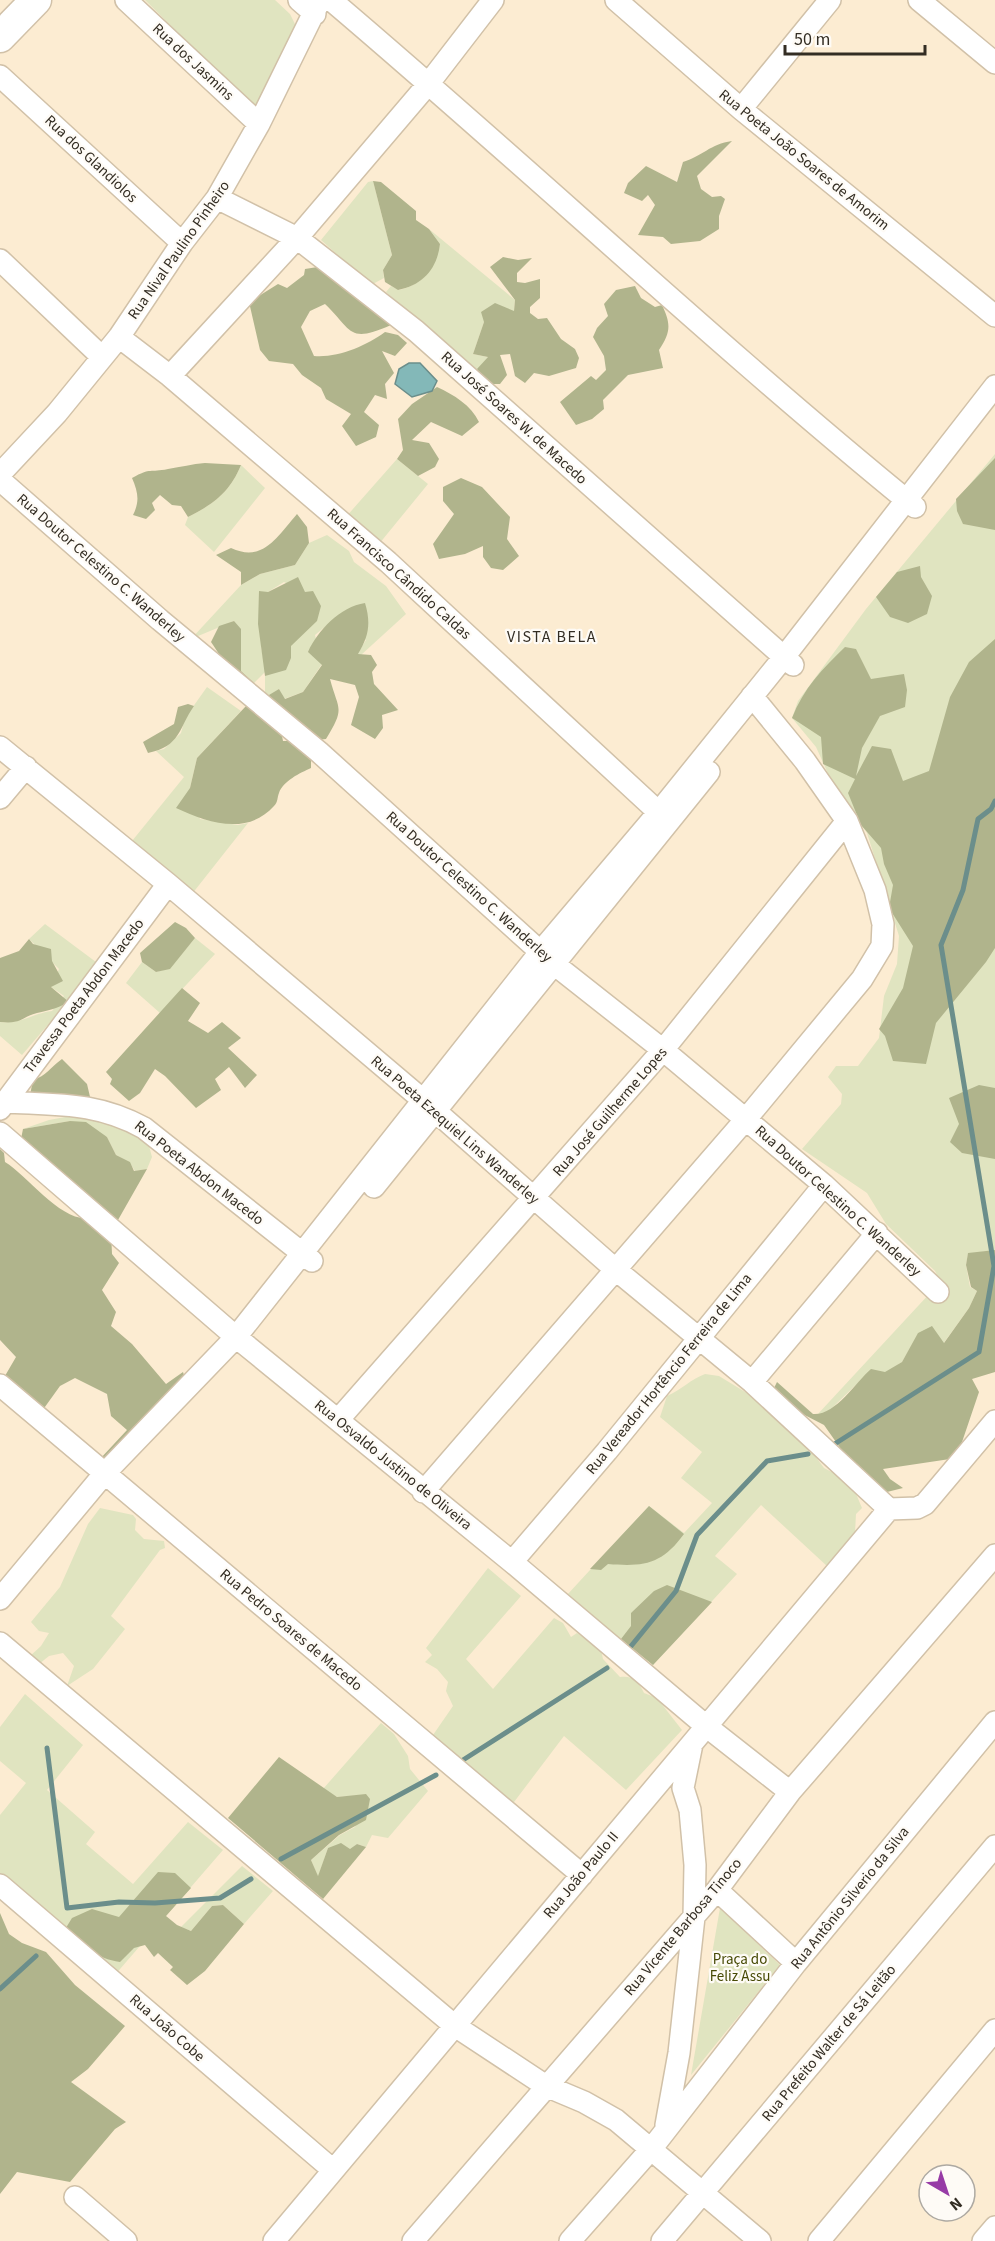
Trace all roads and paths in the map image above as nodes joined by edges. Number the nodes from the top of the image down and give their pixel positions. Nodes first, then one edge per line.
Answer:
1 (36, 0) edge
2 (126, 0) edge
3 (331, 0) edge
4 (493, 0) edge
5 (616, 0) edge
6 (830, 0) edge
7 (919, 0) edge
8 (311, 5) edge
9 (1, 33) edge
10 (995, 63) edge
11 (0, 76) edge
12 (429, 84) junction
13 (741, 109) junction
14 (259, 124) junction
15 (217, 198) junction
16 (297, 238) junction
17 (182, 243) junction
18 (0, 260) edge
19 (995, 316) edge
20 (119, 337) junction
21 (102, 357) junction
22 (170, 375) junction
23 (995, 386) edge
24 (995, 404) edge
25 (2, 470) edge
26 (911, 504) junction
27 (788, 661) junction
28 (757, 700) junction
29 (0, 747) edge
30 (26, 767) junction
31 (0, 798) edge
32 (664, 818) junction
33 (847, 821) junction
34 (168, 884) junction
35 (547, 957) junction
36 (663, 1050) junction
37 (3, 1106) edge
38 (430, 1107) junction
39 (746, 1119) junction
40 (0, 1133) edge
41 (824, 1185) junction
42 (535, 1199) junction
43 (877, 1233) junction
44 (307, 1257) junction
45 (616, 1270) junction
46 (938, 1292) dead end
47 (697, 1337) junction
48 (240, 1341) junction
49 (752, 1382) junction
50 (0, 1385) edge
51 (338, 1420) junction
52 (995, 1421) edge
53 (110, 1477) junction
54 (423, 1492) junction
55 (899, 1509) junction
56 (995, 1555) edge
57 (512, 1562) junction
58 (0, 1599) edge
59 (0, 1617) edge
60 (0, 1643) edge
61 (995, 1722) edge
62 (700, 1733) junction
63 (790, 1792) junction
64 (995, 1846) edge
65 (582, 1875) junction
66 (0, 1885) edge
67 (717, 1890) junction
68 (694, 1917) junction
69 (796, 1963) junction
70 (454, 2026) junction
71 (995, 2030) edge
72 (546, 2086) junction
73 (665, 2129) junction
74 (652, 2148) junction
75 (333, 2170) junction
76 (703, 2193) junction
77 (75, 2197) dead end
78 (995, 2227) edge
79 (126, 2241) edge
80 (273, 2241) edge
81 (413, 2241) edge
82 (570, 2241) edge
83 (662, 2241) edge
84 (760, 2241) edge
85 (819, 2241) edge
86 (983, 2241) edge

1 - 9 main road
2 - 14 street, Rua dos Jasmins
3 - 12 street
4 - 12 street
5 - 13 street, Rua Poeta João Soares de Amorim
6 - 13 street
7 - 10 street
8 - 14 street, Rua Nival Paulino Pinheiro
11 - 17 street, Rua dos Glandiolos
12 - 16 street
12 - 26 street
13 - 19 street, Rua Poeta João Soares de Amorim
14 - 15 street, Rua Nival Paulino Pinheiro
15 - 16 street, Rua José Soares W. de Macedo
15 - 17 street, Rua Nival Paulino Pinheiro
16 - 22 street
16 - 27 street, Rua José Soares W. de Macedo
17 - 20 street, Rua Nival Paulino Pinheiro
18 - 21 street
20 - 21 street, Rua Nival Paulino Pinheiro
20 - 22 street, Rua Francisco Cândido Caldas
21 - 25 street, Rua Nival Paulino Pinheiro
22 - 32 street, Rua Francisco Cândido Caldas
23 - 26 street
24 - 26 street
25 - 35 street, Rua Doutor Celestino C. Wanderley
26 - 27 street
27 - 28 street
28 - 32 street
28 - 33 street
29 - 30 street, Rua Poeta Ezequiel Lins Wanderley
30 - 31 street
30 - 34 street, Rua Poeta Ezequiel Lins Wanderley
32 - 35 street
33 - 36 street, Rua José Guilherme Lopes
33 - 39 street
34 - 37 street, Travessa Poeta Abdon Macedo
34 - 38 street, Rua Poeta Ezequiel Lins Wanderley
35 - 36 street, Rua Doutor Celestino C. Wanderley
35 - 38 street
36 - 39 street, Rua Doutor Celestino C. Wanderley
36 - 42 street, Rua José Guilherme Lopes
37 - 44 street, Rua Poeta Abdon Macedo
38 - 42 street, Rua Poeta Ezequiel Lins Wanderley
38 - 44 street
39 - 41 street, Rua Doutor Celestino C. Wanderley
39 - 45 street
40 - 48 street, Rua Osvaldo Justino de Oliveira
41 - 43 street, Rua Doutor Celestino C. Wanderley
41 - 47 street, Rua Vereador Hortêncio Ferreira de Lima
42 - 45 street, Rua Poeta Ezequiel Lins Wanderley
42 - 51 street, Rua José Guilherme Lopes
43 - 46 street, Rua Doutor Celestino C. Wanderley
43 - 49 street
44 - 48 street
45 - 47 street, Rua Poeta Ezequiel Lins Wanderley
45 - 54 street
47 - 49 street, Rua Poeta Ezequiel Lins Wanderley
47 - 57 street, Rua Vereador Hortêncio Ferreira de Lima
48 - 51 street, Rua Osvaldo Justino de Oliveira
48 - 53 street
49 - 55 street, Rua Poeta Ezequiel Lins Wanderley
50 - 53 street, Rua Pedro Soares de Macedo
51 - 54 street, Rua Osvaldo Justino de Oliveira
52 - 55 street
53 - 58 street
53 - 59 street
53 - 65 street, Rua Pedro Soares de Macedo
54 - 57 street, Rua Osvaldo Justino de Oliveira
55 - 62 street, Rua João Paulo II
56 - 63 street, Rua Vicente Barbosa Tinoco
57 - 62 street, Rua Osvaldo Justino de Oliveira
60 - 70 street
61 - 69 street, Rua Antônio Silverio da Silva
62 - 63 street, Rua Osvaldo Justino de Oliveira
62 - 65 street, Rua João Paulo II
62 - 68 street
63 - 67 street, Rua Vicente Barbosa Tinoco
64 - 76 street, Rua Prefeito Walter de Sá Leitão
65 - 70 street, Rua João Paulo II
66 - 75 street, Rua João Cobe
67 - 68 street, Rua Vicente Barbosa Tinoco
67 - 69 street
68 - 72 street, Rua Vicente Barbosa Tinoco
68 - 73 street
69 - 73 street, Rua Antônio Silverio da Silva
70 - 72 street
70 - 75 street, Rua João Paulo II
71 - 85 street
72 - 74 street
72 - 81 street, Rua Vicente Barbosa Tinoco
73 - 74 street, Rua Antônio Silverio da Silva
74 - 76 street
74 - 82 street, Rua Antônio Silverio da Silva
75 - 80 street, Rua João Paulo II
76 - 83 street, Rua Prefeito Walter de Sá Leitão
76 - 84 street
77 - 79 street
78 - 86 street

